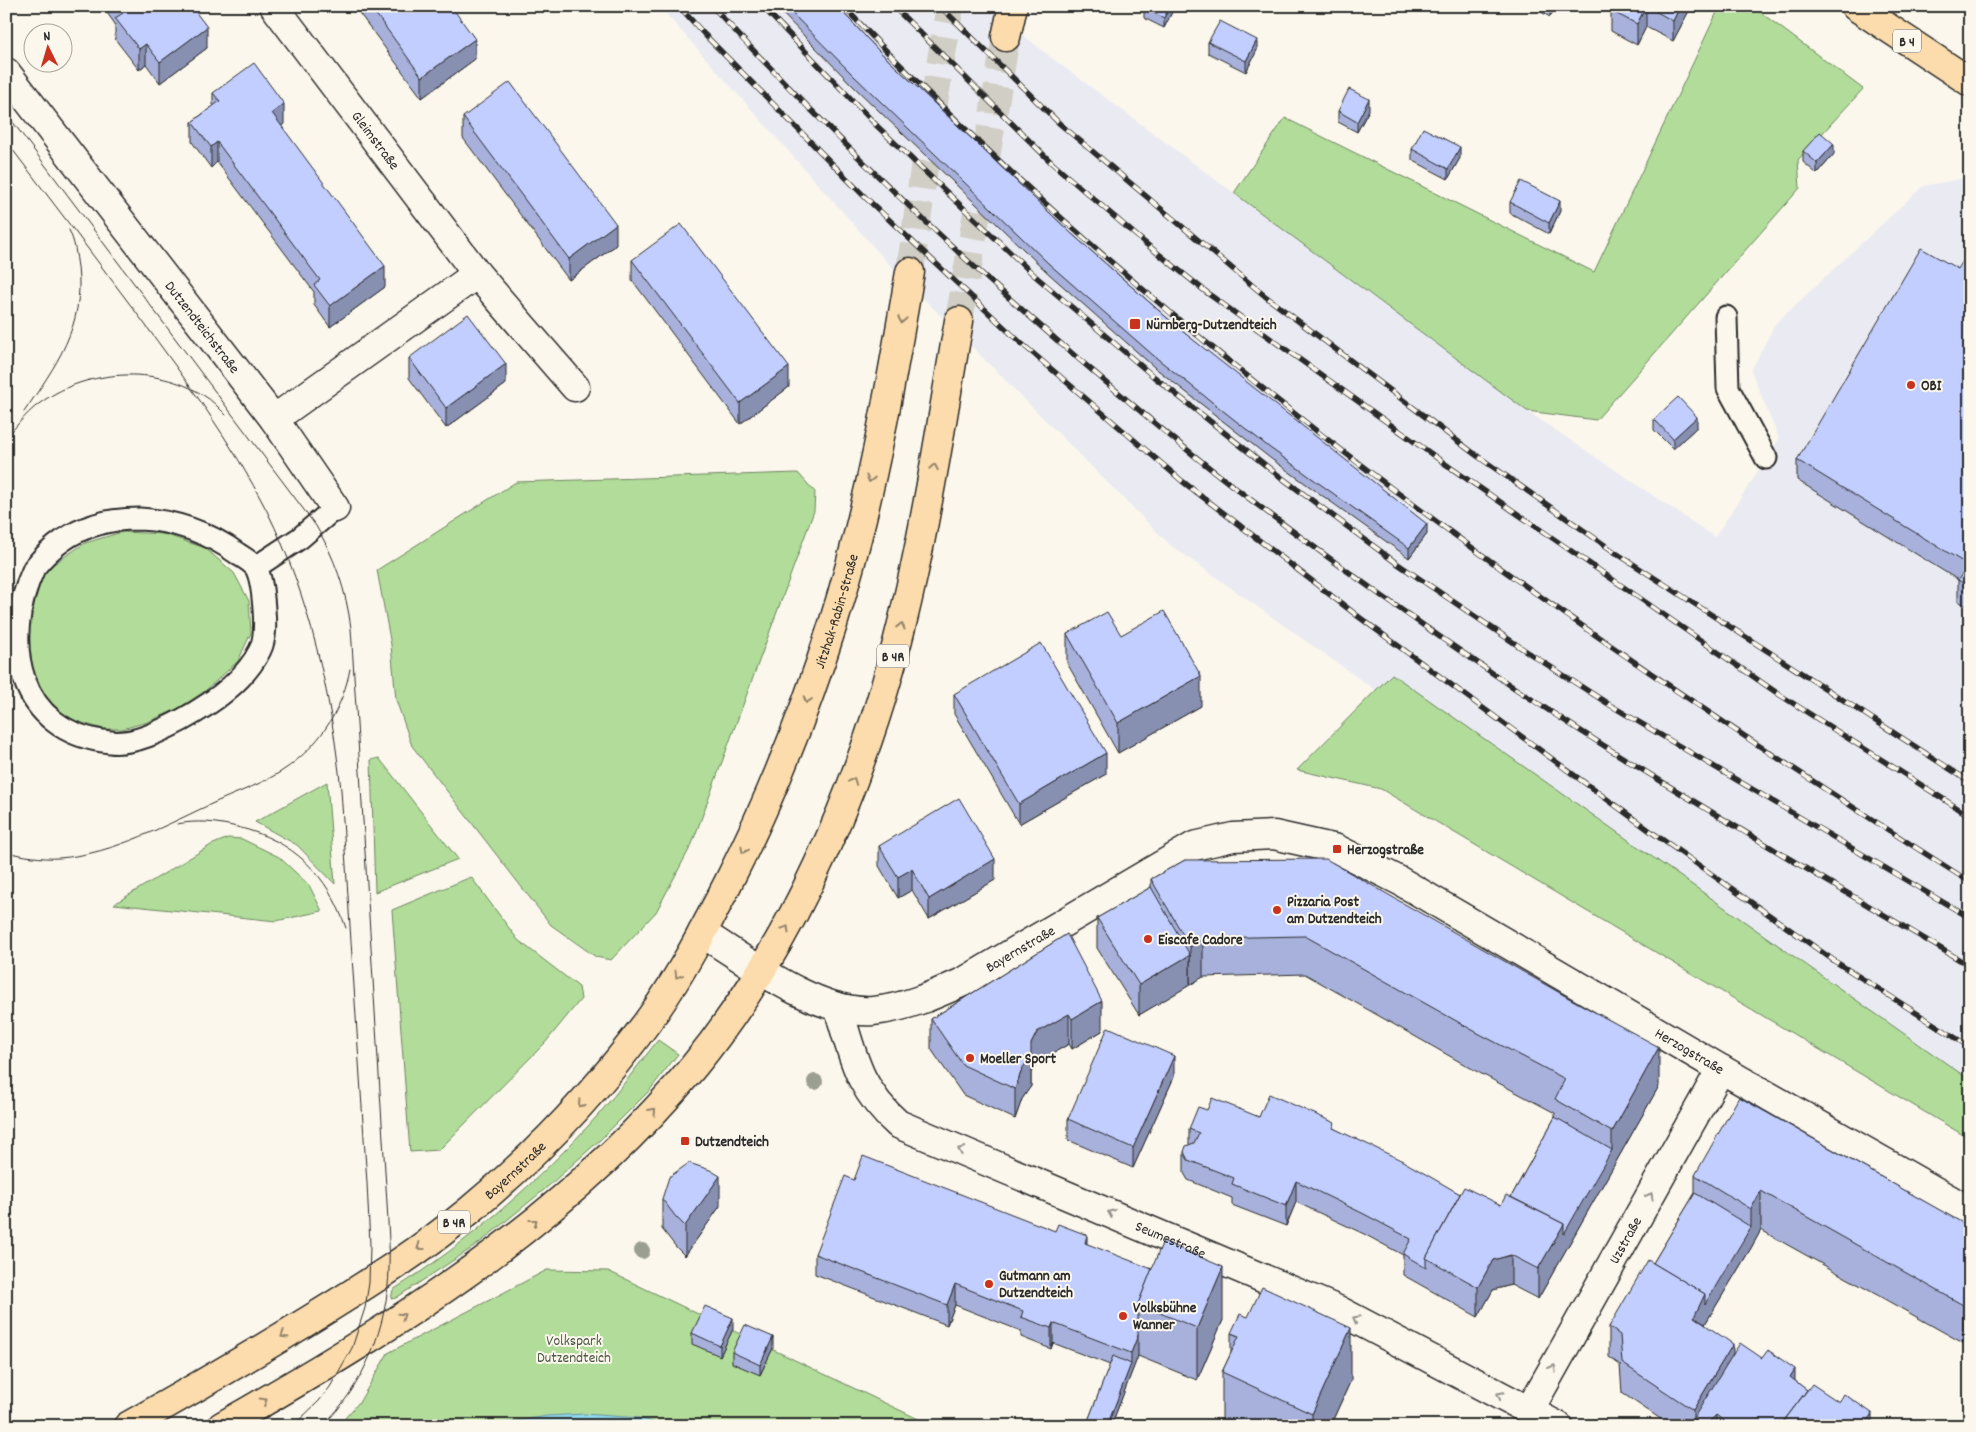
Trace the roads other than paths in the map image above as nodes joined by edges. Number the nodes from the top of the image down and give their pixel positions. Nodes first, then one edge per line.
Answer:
1 (274, 6) edge
2 (1013, 6) edge
3 (1855, 6) edge
4 (1006, 37) tunnel mouth
5 (6, 72) edge
6 (1966, 78) edge
7 (910, 272) tunnel mouth
8 (477, 274) junction
9 (1726, 317) dead end
10 (959, 321) tunnel mouth
11 (575, 388) dead end
12 (274, 419) junction
13 (1766, 458) dead end
14 (335, 508) joint
15 (256, 567) junction
16 (1274, 835) joint
17 (702, 932) junction
18 (761, 970) junction
19 (838, 1007) junction
20 (1721, 1069) junction
21 (1970, 1211) edge
22 (1529, 1410) junction
23 (128, 1426) edge
24 (222, 1426) edge
25 (1558, 1426) edge

1 - 8 street, Gleimstraße
2 - 4 main road
3 - 6 main road, B 4
5 - 12 street, Dutzendteichstraße
7 -> 17 main road, Jitzhak-Rabin-Straße / B 4R
8 - 11 street, Gleimstraße
8 - 12 street
9 - 13 lane
18 -> 10 main road, B 4R
12 - 14 street, Dutzendteichstraße
14 - 15 lane, Dutzendteichstraße
15 - 15 lane
16 - 19 street, Bayernstraße
16 - 20 street, Herzogstraße
17 - 18 street, Bayernstraße
17 -> 23 main road, Bayernstraße / B 4R
18 - 19 street, Bayernstraße
24 -> 18 main road, B 4R
22 -> 19 street, Seumestraße
20 - 21 street, Herzogstraße
22 -> 20 street, Uzstraße
22 - 25 street, Seumestraße

